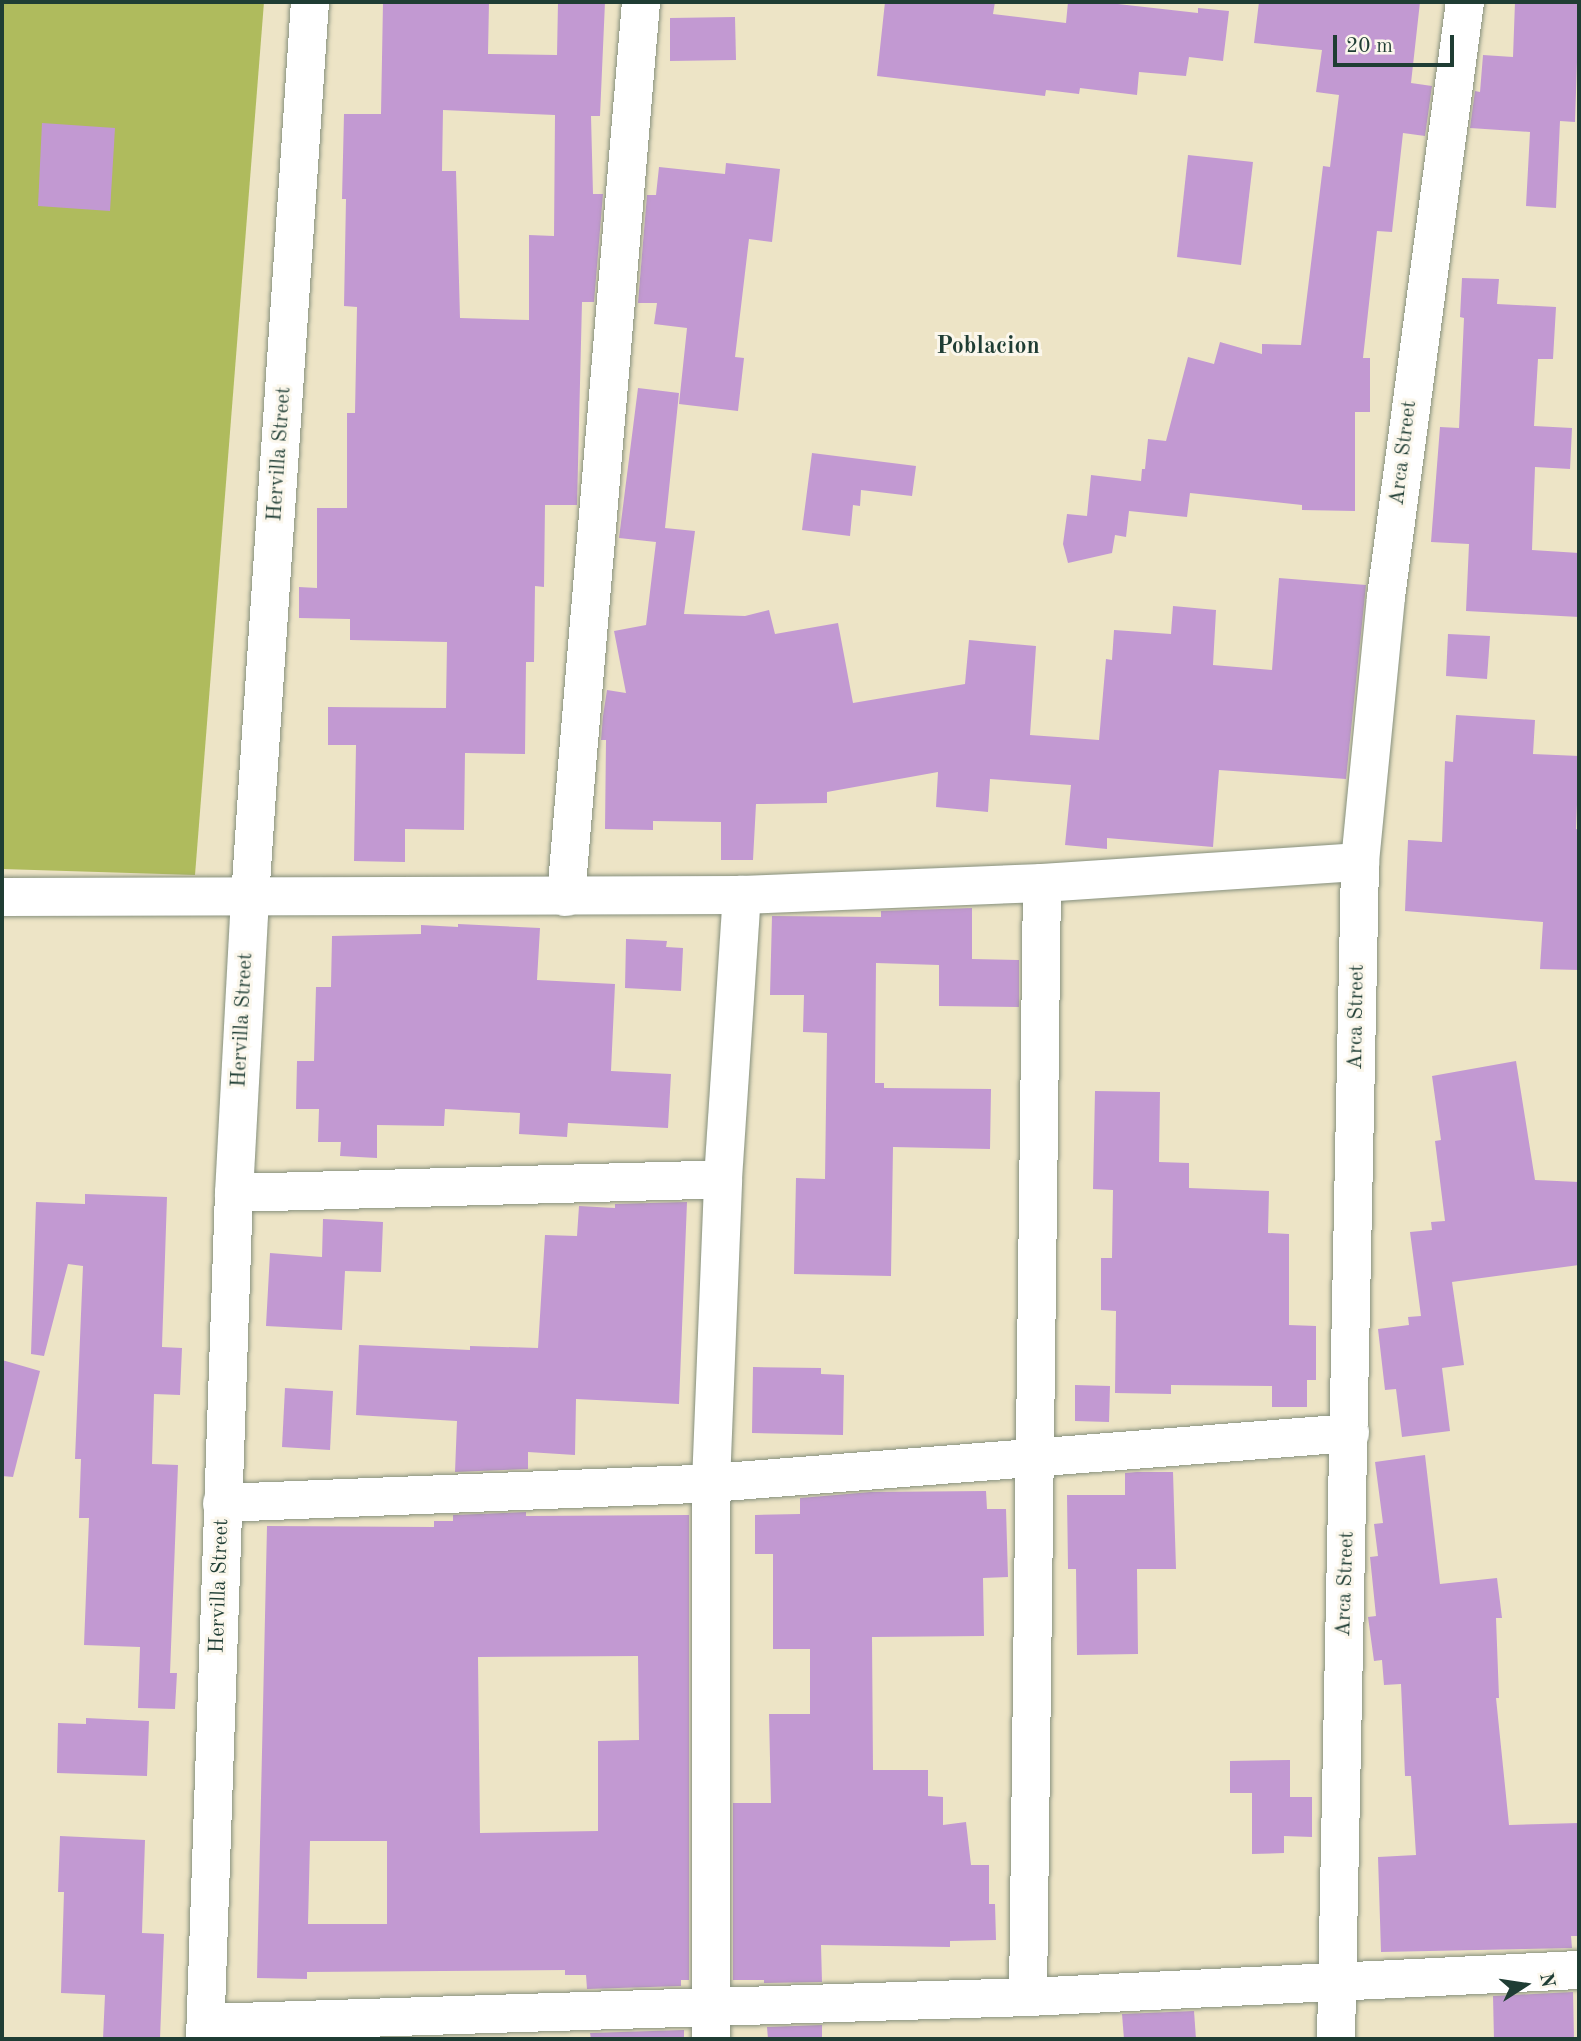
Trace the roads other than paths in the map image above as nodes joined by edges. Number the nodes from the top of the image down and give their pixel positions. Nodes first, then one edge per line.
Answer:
1 (310, 2) edge
2 (641, 2) edge
3 (1465, 2) edge
4 (1360, 862) junction
5 (1042, 883) junction
6 (742, 895) junction
7 (2, 897) edge
8 (566, 897) junction
9 (250, 898) junction
10 (723, 1180) junction
11 (234, 1193) junction
12 (1350, 1433) junction
13 (1034, 1460) junction
14 (712, 1483) junction
15 (222, 1503) junction
16 (1579, 1970) edge
17 (1336, 1980) junction
18 (1028, 1997) junction
19 (711, 2023) edge
20 (205, 2031) edge
21 (1336, 2039) edge

1 - 9 street, Hervilla Street
2 - 8 street
3 - 4 street, Arca Street
4 - 5 street
4 - 12 street, Arca Street
5 - 6 street
5 - 13 street
6 - 8 street
6 - 10 street
7 - 9 street
8 - 9 street
9 - 11 street, Hervilla Street
10 - 11 street
10 - 14 street
11 - 15 street, Hervilla Street
12 - 13 street
12 - 17 street, Arca Street
13 - 14 street
13 - 18 street
14 - 15 street
14 - 19 street
15 - 20 street, Hervilla Street
16 - 17 street
17 - 18 street
17 - 21 street, Arca Street
18 - 19 street
19 - 20 street

